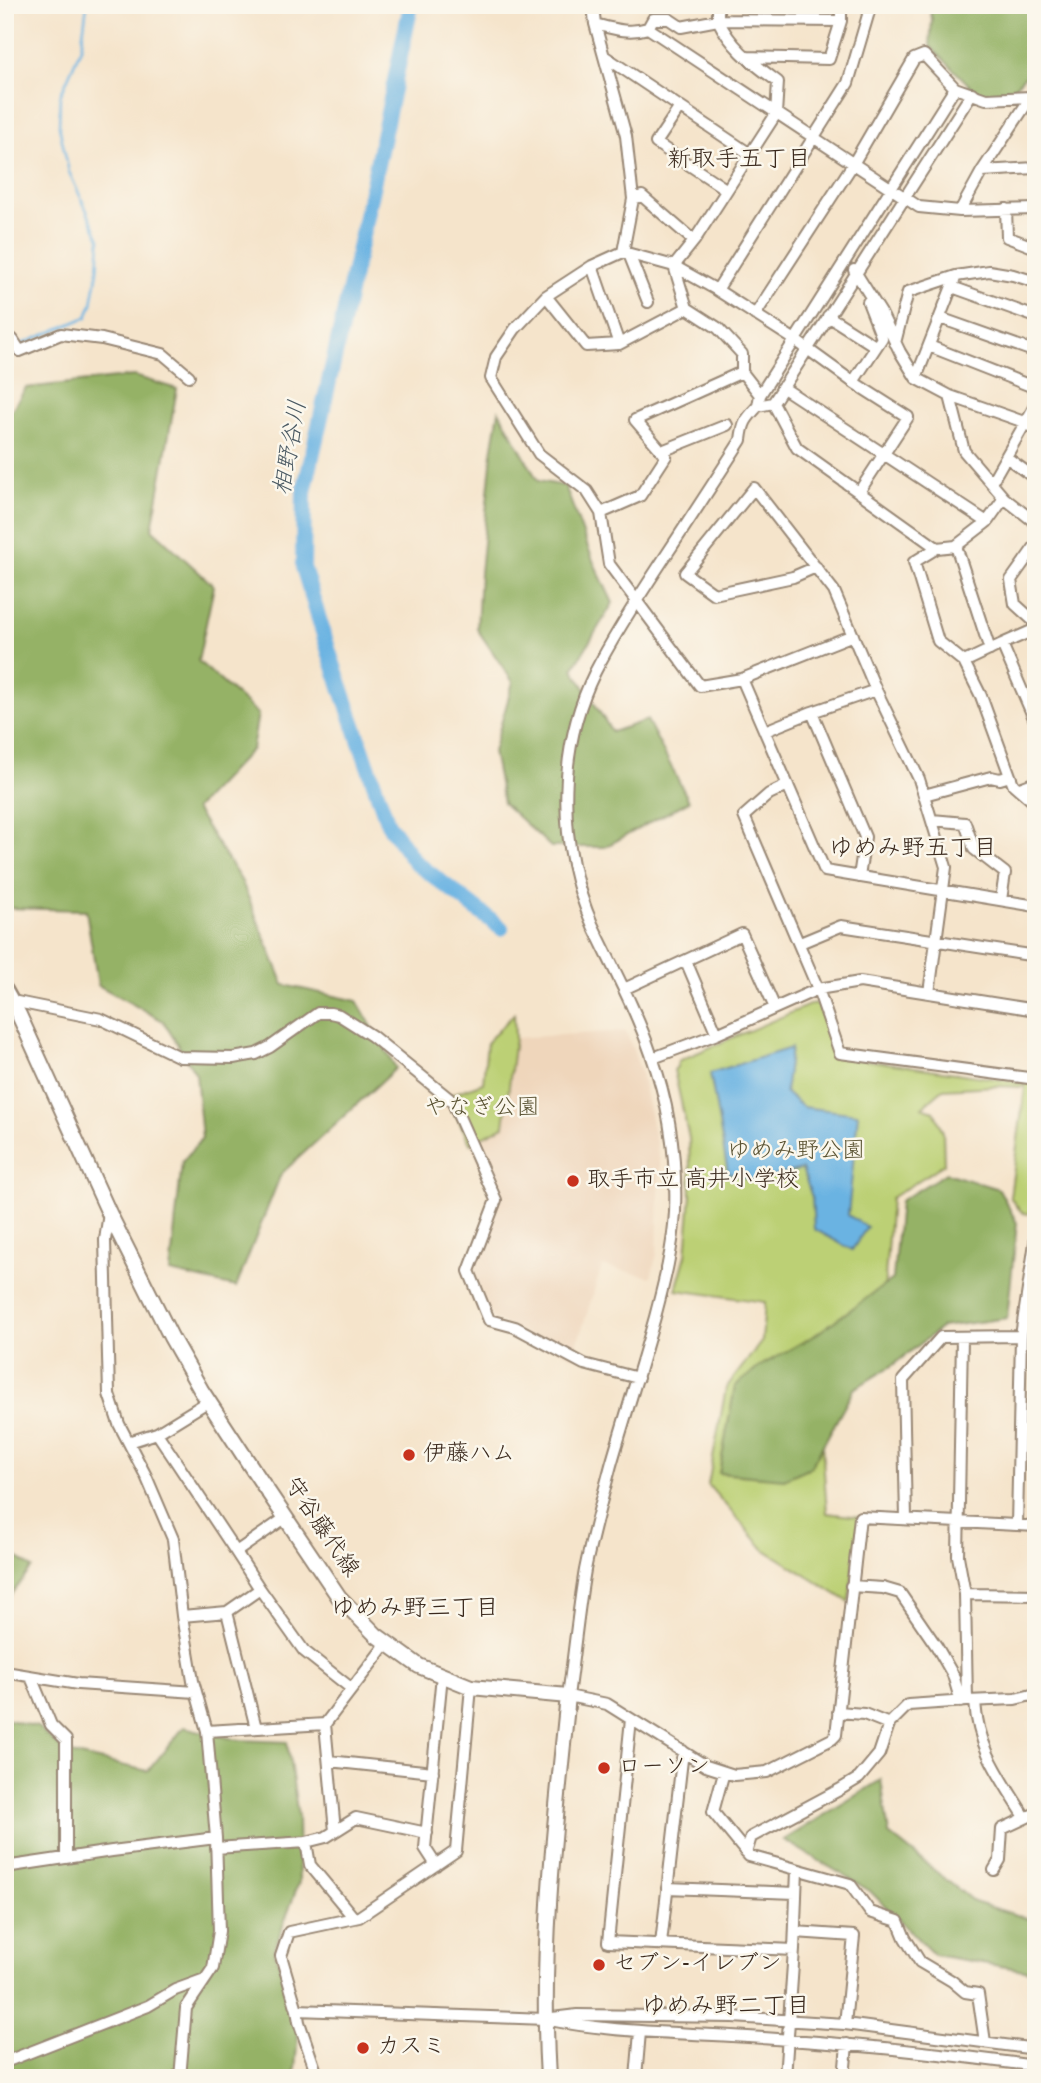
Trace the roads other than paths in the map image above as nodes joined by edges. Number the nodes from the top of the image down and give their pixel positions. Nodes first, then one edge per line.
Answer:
1 (593, 5) edge
2 (718, 5) edge
3 (841, 5) edge
4 (871, 5) edge
5 (718, 20) junction
6 (841, 21) junction
7 (594, 24) junction
8 (648, 28) junction
9 (604, 56) junction
10 (746, 57) junction
11 (955, 88) junction
12 (972, 93) junction
13 (1033, 99) edge
14 (680, 107) junction
15 (776, 114) junction
16 (815, 138) junction
17 (750, 154) junction
18 (853, 164) junction
19 (1036, 168) edge
20 (982, 171) junction
21 (891, 188) junction
22 (727, 190) junction
23 (904, 197) junction
24 (633, 199) junction
25 (1006, 209) junction
26 (1036, 209) edge
27 (960, 211) junction
28 (694, 241) junction
29 (1036, 248) edge
30 (626, 253) junction
31 (846, 259) junction
32 (674, 266) junction
33 (593, 267) junction
34 (855, 273) junction
35 (954, 281) junction
36 (1036, 282) edge
37 (717, 290) junction
38 (546, 296) junction
39 (648, 302) dead end
40 (867, 302) dead end
41 (687, 308) junction
42 (755, 315) junction
43 (828, 316) junction
44 (940, 317) junction
45 (1036, 317) edge
46 (795, 340) junction
47 (5, 343) edge
48 (895, 343) junction
49 (619, 344) junction
50 (875, 346) junction
51 (929, 346) junction
52 (807, 349) junction
53 (1036, 352) edge
54 (742, 372) junction
55 (189, 376) dead end
56 (916, 378) junction
57 (852, 382) junction
58 (782, 387) junction
59 (1036, 388) edge
60 (950, 396) junction
61 (759, 401) junction
62 (773, 403) junction
63 (1036, 404) edge
64 (727, 425) dead end
65 (1031, 427) edge
66 (662, 451) junction
67 (885, 455) junction
68 (1006, 457) junction
69 (1036, 479) edge
70 (992, 482) junction
71 (859, 492) junction
72 (1004, 498) junction
73 (601, 513) junction
74 (987, 522) junction
75 (1036, 523) edge
76 (1036, 545) edge
77 (956, 546) junction
78 (937, 548) junction
79 (816, 567) junction
80 (636, 600) junction
81 (1036, 622) edge
82 (1036, 629) edge
83 (853, 635) junction
84 (1002, 644) junction
85 (989, 650) junction
86 (964, 662) junction
87 (742, 679) junction
88 (876, 690) junction
89 (812, 712) junction
90 (1036, 723) edge
91 (765, 732) junction
92 (1010, 776) junction
93 (1036, 782) edge
94 (788, 785) junction
95 (1020, 788) junction
96 (924, 795) junction
97 (1036, 804) edge
98 (932, 820) junction
99 (859, 877) junction
100 (943, 891) junction
101 (1001, 900) junction
102 (1036, 906) edge
103 (936, 941) junction
104 (800, 943) junction
105 (1036, 956) edge
106 (685, 961) junction
107 (624, 989) junction
108 (818, 989) junction
109 (929, 993) junction
110 (7, 999) edge
111 (775, 1008) junction
112 (1036, 1010) edge
113 (717, 1034) junction
114 (653, 1058) junction
115 (1036, 1079) edge
116 (109, 1213) junction
117 (1036, 1236) edge
118 (1032, 1295) edge
119 (1021, 1336) junction
120 (962, 1337) junction
121 (638, 1378) junction
122 (209, 1401) junction
123 (157, 1433) junction
124 (129, 1442) junction
125 (285, 1518) junction
126 (906, 1519) junction
127 (958, 1522) junction
128 (1017, 1525) junction
129 (1036, 1526) edge
130 (236, 1552) junction
131 (852, 1586) junction
132 (260, 1589) junction
133 (965, 1594) junction
134 (1036, 1595) edge
135 (227, 1612) junction
136 (182, 1616) junction
137 (387, 1643) junction
138 (5, 1672) edge
139 (442, 1675) junction
140 (31, 1677) junction
141 (471, 1687) junction
142 (352, 1689) junction
143 (196, 1692) junction
144 (1036, 1694) edge
145 (568, 1696) junction
146 (968, 1702) junction
147 (838, 1712) junction
148 (631, 1719) junction
149 (325, 1724) junction
150 (889, 1724) junction
151 (256, 1728) junction
152 (207, 1731) junction
153 (683, 1751) junction
154 (329, 1760) junction
155 (433, 1772) junction
156 (723, 1772) junction
157 (1030, 1815) edge
158 (335, 1831) junction
159 (427, 1833) junction
160 (306, 1842) junction
161 (216, 1843) junction
162 (746, 1853) junction
163 (66, 1858) junction
164 (436, 1865) junction
165 (5, 1867) edge
166 (797, 1870) junction
167 (995, 1870) dead end
168 (667, 1888) junction
169 (796, 1893) junction
170 (354, 1918) junction
171 (795, 1933) junction
172 (662, 1944) junction
173 (794, 1950) junction
174 (205, 1979) junction
175 (297, 2010) junction
176 (545, 2019) junction
177 (789, 2021) junction
178 (845, 2024) junction
179 (640, 2032) junction
180 (788, 2041) junction
181 (985, 2042) junction
182 (846, 2045) junction
183 (1036, 2049) edge
184 (5, 2062) edge
185 (1036, 2066) edge
186 (180, 2078) edge
187 (311, 2078) edge
188 (548, 2078) edge
189 (636, 2078) edge
190 (785, 2078) edge
191 (844, 2078) edge

1 - 7 street
2 - 5 street
3 - 6 street
4 - 16 street
5 - 6 street
5 - 8 street
5 - 10 street
6 - 10 street
7 - 8 street
7 - 9 street
8 - 15 street
9 - 14 street
9 - 24 street
10 - 15 street
11 - 12 street
11 - 18 street
11 - 21 street
12 - 13 street
12 - 23 street
13 - 20 street
14 - 17 street
14 - 22 street
15 - 16 street
15 - 17 street
16 - 18 street
16 - 37 street
17 - 22 street
18 - 21 street
18 - 42 street
19 - 20 street
20 - 27 street
21 - 23 street
21 - 31 street
22 - 28 street
23 - 27 street
23 - 34 street
24 - 28 street
24 - 30 street
25 - 26 street
25 - 27 street
25 - 29 street
28 - 32 street
30 - 32 street
30 - 33 street
30 - 39 street
31 - 34 street
31 - 46 street
32 - 37 street
32 - 41 street
33 - 38 street
33 - 49 street
34 - 43 street
34 - 48 street
35 - 36 street
35 - 44 street
35 - 45 street
35 - 48 street
37 - 42 street
38 - 49 street
38 - 73 street
40 - 50 street
41 - 49 street
41 - 54 street
42 - 46 street
43 - 50 street
43 - 52 street
44 - 51 street
44 - 53 street
46 - 52 street
46 - 61 street
47 - 55 street
48 - 56 street
50 - 57 street
51 - 56 street
51 - 59 street
52 - 57 street
52 - 58 street
54 - 61 street
54 - 66 street
56 - 60 street
57 - 67 street
58 - 62 street
58 - 67 street
60 - 65 street
60 - 70 street
61 - 62 street
61 - 80 street
62 - 71 street
63 - 65 street
64 - 66 street
65 - 68 street
66 - 73 street
67 - 71 street
67 - 74 street
68 - 69 street
68 - 70 street
70 - 72 street
71 - 78 street
72 - 74 street
72 - 75 street
73 - 80 street
74 - 77 street
76 - 81 street
77 - 78 street
77 - 85 street
78 - 86 street
79 - 79 street
79 - 83 street
80 - 87 street
80 - 107 street
82 - 84 street
83 - 87 street
83 - 88 street
84 - 85 street
84 - 90 street
85 - 86 street
86 - 92 street
87 - 91 street
88 - 89 street
88 - 96 street
89 - 91 street
89 - 99 street
91 - 94 street
92 - 95 street
92 - 96 street
93 - 95 street
94 - 99 street
94 - 104 street
95 - 97 street
96 - 98 street
98 - 100 street
98 - 101 street
99 - 100 street
100 - 101 street
100 - 103 street
101 - 102 street
103 - 104 street
103 - 105 street
103 - 109 street
104 - 108 street
106 - 107 street
106 - 111 street
106 - 113 street
107 - 114 street
108 - 109 street
108 - 111 street
108 - 115 street
109 - 112 street
110 - 116 main road, 守谷藤代線
110 - 121 street
111 - 113 street
113 - 114 street
114 - 121 street
116 - 122 main road, 守谷藤代線
116 - 124 street
117 - 118 street
118 - 119 street
119 - 120 street
119 - 128 street
120 - 126 street
120 - 127 street
121 - 145 street
122 - 123 street
122 - 125 main road, 守谷藤代線
123 - 124 street
123 - 130 street
124 - 136 street
125 - 130 street
125 - 137 main road, 守谷藤代線
126 - 127 street
126 - 131 street
127 - 128 street
127 - 133 street
128 - 129 street
130 - 132 street
131 - 146 street
131 - 147 street
132 - 135 street
132 - 142 street
133 - 134 street
133 - 146 street
135 - 136 street
135 - 151 street
136 - 143 street
137 - 139 main road, 守谷藤代線
137 - 142 street
138 - 140 street
139 - 141 main road, 守谷藤代線
139 - 155 street
140 - 143 street
140 - 163 street
141 - 145 main road, 守谷藤代線
141 - 164 street
142 - 149 street
143 - 152 street
144 - 146 street
145 - 148 street
145 - 176 main road
146 - 150 street
146 - 157 street
147 - 150 street
147 - 156 street
148 - 153 street
148 - 172 street
149 - 151 street
149 - 154 street
150 - 162 street
151 - 152 street
152 - 161 street
153 - 156 street
153 - 168 street
154 - 155 street
154 - 158 street
155 - 159 street
156 - 162 street
157 - 167 street
158 - 159 street
158 - 160 street
159 - 164 street
160 - 161 street
160 - 170 street
161 - 163 street
161 - 174 street
162 - 166 street
163 - 165 street
164 - 170 street
166 - 169 street
166 - 181 street
168 - 169 street
168 - 172 street
169 - 171 street
170 - 175 street
171 - 173 street
171 - 178 street
172 - 173 street
173 - 177 street
174 - 184 street
174 - 186 street
175 - 176 street
175 - 187 street
176 - 177 street
176 - 179 street
176 - 188 main road
177 - 178 street
177 - 180 street
178 - 181 street
179 - 180 street
179 - 189 street
180 - 182 street
180 - 190 street
181 - 183 street
182 - 185 street
182 - 191 street

